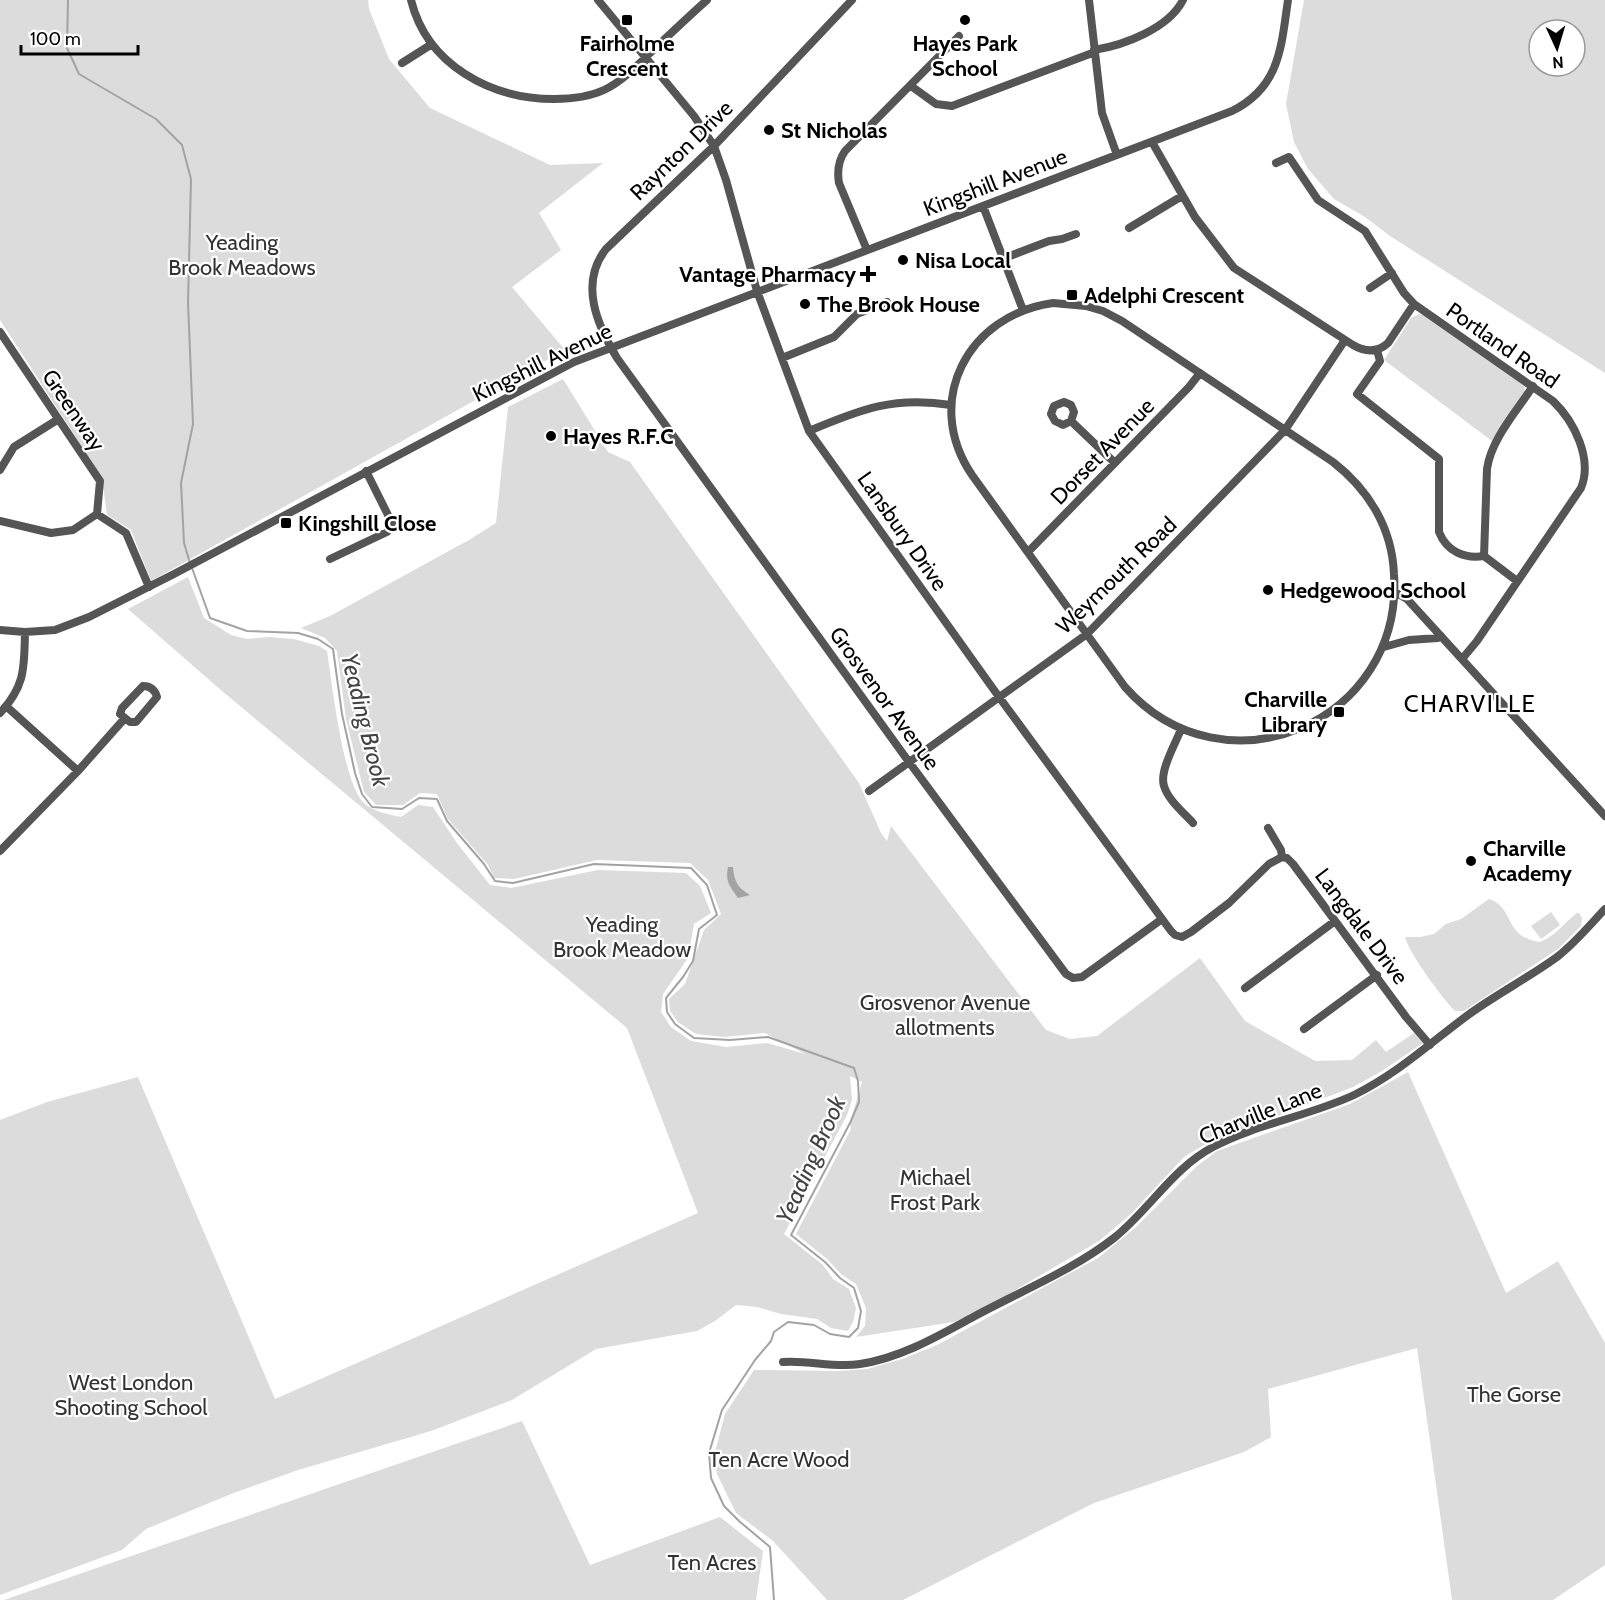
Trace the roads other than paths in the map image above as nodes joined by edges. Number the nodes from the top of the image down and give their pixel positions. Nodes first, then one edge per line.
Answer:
1 (411, 0) edge
2 (598, 0) edge
3 (707, 0) edge
4 (852, 0) edge
5 (1089, 0) edge
6 (1183, 0) edge
7 (1288, 0) edge
8 (959, 36) dead end
9 (432, 44) junction
10 (1095, 51) junction
11 (646, 57) junction
12 (402, 63) dead end
13 (911, 86) junction
14 (1152, 142) junction
15 (714, 146) junction
16 (1117, 155) junction
17 (1276, 163) dead end
18 (1182, 196) junction
19 (983, 206) junction
20 (1129, 228) dead end
21 (1076, 234) dead end
22 (867, 250) junction
23 (1002, 259) junction
24 (1392, 273) junction
25 (1371, 288) dead end
26 (757, 291) junction
27 (887, 302) dead end
28 (1414, 304) junction
29 (1023, 310) junction
30 (1, 338) edge
31 (1345, 340) junction
32 (610, 347) junction
33 (1377, 350) junction
34 (782, 358) junction
35 (1200, 373) junction
36 (1533, 386) junction
37 (951, 405) junction
38 (57, 420) junction
39 (1071, 421) dead end
40 (1285, 430) junction
41 (809, 431) junction
42 (1115, 463) junction
43 (0, 470) edge
44 (366, 471) junction
45 (97, 514) junction
46 (0, 521) edge
47 (1028, 552) junction
48 (1484, 556) junction
49 (330, 559) dead end
50 (1517, 581) junction
51 (149, 587) junction
52 (1395, 592) junction
53 (0, 630) edge
54 (26, 632) junction
55 (1087, 634) junction
56 (1441, 636) junction
57 (1384, 647) junction
58 (1462, 659) junction
59 (999, 697) junction
60 (3, 709) edge
61 (125, 718) junction
62 (1181, 729) junction
63 (909, 762) junction
64 (78, 771) junction
65 (869, 791) dead end
66 (1605, 816) edge
67 (1193, 823) dead end
68 (1268, 828) dead end
69 (0, 851) edge
70 (1282, 857) junction
71 (1605, 909) edge
72 (1162, 919) junction
73 (1335, 921) junction
74 (1377, 975) junction
75 (1245, 988) dead end
76 (1304, 1029) dead end
77 (1430, 1045) junction
78 (783, 1362) dead end

1 - 9 street
2 - 11 street, Lansbury Drive
3 - 11 street
4 - 15 street, Raynton Drive
5 - 10 street
6 - 10 street
7 - 14 street, Kingshill Avenue
8 - 13 street
9 - 11 street
9 - 12 street
10 - 13 street
10 - 16 street
11 - 15 street, Lansbury Drive
13 - 22 street
14 - 16 street, Kingshill Avenue
14 - 18 street
15 - 26 street, Lansbury Drive
15 - 32 street, Raynton Drive
16 - 19 street, Kingshill Avenue
17 - 24 street, Portland Road
18 - 20 street
18 - 31 street
19 - 22 street, Kingshill Avenue
19 - 23 street
21 - 23 street
22 - 26 street, Kingshill Avenue
23 - 29 street
24 - 25 street
24 - 28 street, Portland Road
26 - 32 street, Kingshill Avenue
26 - 34 street, Lansbury Drive
27 - 34 street
28 - 33 street
28 - 36 street, Portland Road
29 - 35 street
29 - 37 street
30 - 38 street, Greenway
31 - 33 street
31 - 40 street, Weymouth Road
32 - 44 street, Kingshill Avenue
32 - 63 street, Grosvenor Avenue
33 - 48 street
34 - 41 street, Lansbury Drive
35 - 40 street
35 - 42 street, Dorset Avenue
36 - 48 street
36 - 50 street, Portland Road
37 - 41 street
37 - 47 street
38 - 43 street
38 - 45 street, Greenway
39 - 42 street
40 - 52 street
40 - 55 street, Weymouth Road
41 - 59 street, Lansbury Drive
42 - 47 street, Dorset Avenue
44 - 49 street
44 - 51 street, Kingshill Avenue
45 - 46 street
45 - 51 street
47 - 55 street
48 - 50 street
50 - 58 street, Portland Road
51 - 54 street, Kingshill Avenue
52 - 56 street
52 - 57 street
53 - 54 street, Kingshill Avenue
54 - 60 street
55 - 59 street, Weymouth Road
55 - 62 street
56 - 57 street
56 - 58 street
57 - 62 street
58 - 66 street
59 - 63 street, Weymouth Road
59 - 72 street, Lansbury Drive
60 - 64 street
61 - 61 street
61 - 64 street
62 - 67 street
63 - 65 street, Weymouth Road
63 - 72 street, Grosvenor Avenue
64 - 69 street
68 - 70 street, Langdale Drive
70 - 72 street, Lansbury Drive
70 - 73 street, Langdale Drive
71 - 77 street, Charville Lane
73 - 74 street, Langdale Drive
73 - 75 street
74 - 76 street
74 - 77 street, Langdale Drive
77 - 78 street, Charville Lane

